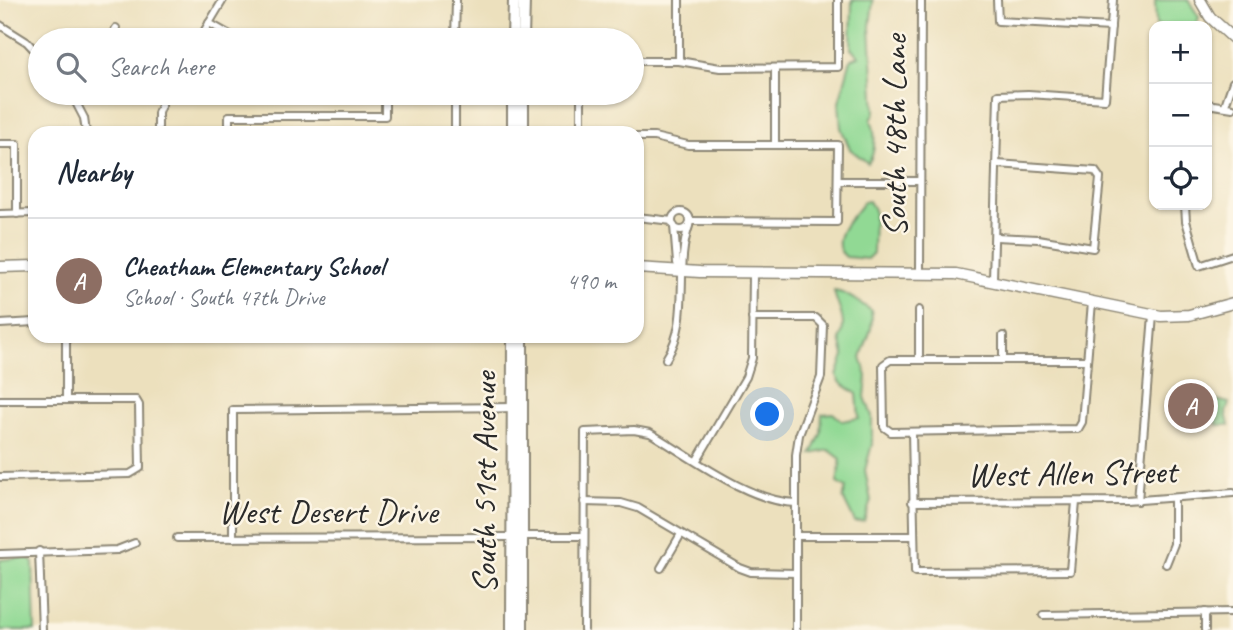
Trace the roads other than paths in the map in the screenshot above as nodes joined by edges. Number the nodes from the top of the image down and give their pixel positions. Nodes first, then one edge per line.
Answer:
1 (223, 0) edge
2 (456, 0) edge
3 (514, 0) edge
4 (524, 0) edge
5 (679, 0) edge
6 (838, 0) edge
7 (921, 0) edge
8 (997, 0) edge
9 (1112, 0) edge
10 (1200, 0) edge
11 (209, 23) junction
12 (0, 25) edge
13 (1111, 27) junction
14 (206, 28) edge
15 (218, 28) edge
16 (456, 28) edge
17 (517, 28) edge
18 (520, 28) edge
19 (1233, 38) edge
20 (28, 43) edge
21 (644, 61) edge
22 (679, 61) junction
23 (775, 69) junction
24 (1233, 82) edge
25 (1212, 104) edge
26 (77, 105) edge
27 (161, 105) edge
28 (385, 105) edge
29 (455, 105) edge
30 (513, 105) edge
31 (523, 105) edge
32 (581, 105) edge
33 (1225, 105) junction
34 (1233, 108) edge
35 (85, 126) edge
36 (158, 126) edge
37 (229, 126) edge
38 (455, 126) edge
39 (513, 126) edge
40 (523, 126) edge
41 (581, 126) edge
42 (644, 137) edge
43 (0, 144) edge
44 (775, 144) junction
45 (997, 164) junction
46 (838, 181) junction
47 (919, 181) junction
48 (1185, 210) edge
49 (0, 214) edge
50 (17, 214) junction
51 (28, 214) edge
52 (644, 218) edge
53 (673, 223) junction
54 (690, 224) junction
55 (996, 237) junction
56 (1233, 255) edge
57 (0, 267) edge
58 (28, 267) edge
59 (644, 269) edge
60 (681, 272) junction
61 (753, 273) junction
62 (920, 273) junction
63 (993, 280) junction
64 (1092, 302) junction
65 (1233, 303) edge
66 (919, 310) dead end
67 (1153, 315) junction
68 (752, 318) junction
69 (28, 322) edge
70 (0, 324) edge
71 (1003, 336) dead end
72 (66, 343) edge
73 (513, 343) edge
74 (522, 343) edge
75 (666, 359) dead end
76 (919, 360) junction
77 (1003, 360) junction
78 (1086, 360) junction
79 (66, 398) junction
80 (0, 400) edge
81 (517, 407) junction
82 (912, 432) junction
83 (697, 460) junction
84 (0, 477) edge
85 (1233, 493) edge
86 (1174, 498) junction
87 (1138, 501) junction
88 (584, 502) junction
89 (912, 502) junction
90 (1076, 502) junction
91 (796, 503) junction
92 (681, 534) junction
93 (584, 536) junction
94 (796, 536) junction
95 (913, 536) junction
96 (517, 537) junction
97 (177, 538) dead end
98 (233, 538) junction
99 (135, 544) dead end
100 (38, 551) junction
101 (0, 552) edge
102 (1166, 564) dead end
103 (661, 568) dead end
104 (796, 573) junction
105 (1205, 612) junction
106 (1233, 612) edge
107 (1043, 615) dead end
108 (42, 630) edge
109 (512, 630) edge
110 (522, 630) edge
111 (583, 630) edge
112 (796, 630) edge
113 (1205, 630) edge

1 - 11 street
2 - 16 street
3 - 17 main road
4 - 18 main road
5 - 22 street
6 - 23 street
7 - 47 street, South 48th Lane
8 - 13 street
9 - 13 street
10 - 19 street
11 - 14 street
11 - 15 street
12 - 20 street
13 - 45 street
21 - 22 street
22 - 23 street
23 - 44 street
24 - 33 street
25 - 33 street
26 - 35 street
27 - 36 street
28 - 37 street
29 - 38 street
30 - 39 main road
31 - 40 main road
32 - 41 street
33 - 34 street
42 - 44 street
43 - 50 street
44 - 46 street
45 - 55 street
45 - 55 street
46 - 47 street
46 - 54 street
47 - 62 street, South 48th Lane
48 - 56 street
49 - 50 street
50 - 51 street
52 - 53 street
53 - 54 street
53 - 54 street
53 - 60 street
54 - 60 street
55 - 63 street
57 - 58 street
59 - 60 street
60 - 61 street
60 - 75 street
61 - 62 street
61 - 68 street
62 - 63 street
63 - 64 street
64 - 67 street
64 - 78 street
65 - 67 street
66 - 76 street
67 - 87 street
68 - 83 street
68 - 91 street
69 - 70 street
71 - 77 street
72 - 79 street
73 - 81 main road, South 51st Avenue
74 - 81 main road, South 51st Avenue
76 - 77 street
76 - 82 street
77 - 78 street
78 - 82 street
79 - 80 street
79 - 84 street
81 - 96 main road, South 51st Avenue
81 - 98 street
82 - 89 street
83 - 88 street
83 - 91 street
85 - 86 street, West Allen Street
86 - 87 street, West Allen Street
86 - 102 street
87 - 90 street, West Allen Street
88 - 92 street
88 - 93 street
89 - 90 street, West Allen Street
89 - 95 street
90 - 95 street
91 - 94 street
92 - 103 street
92 - 104 street
93 - 96 street, West Desert Drive
93 - 111 street
94 - 95 street
94 - 104 street
96 - 98 street, West Desert Drive
96 - 109 main road, South 51st Avenue
96 - 110 main road, South 51st Avenue
97 - 98 street, West Desert Drive
99 - 100 street
100 - 101 street
100 - 108 street
104 - 112 street
105 - 106 street
105 - 107 street
105 - 113 street

